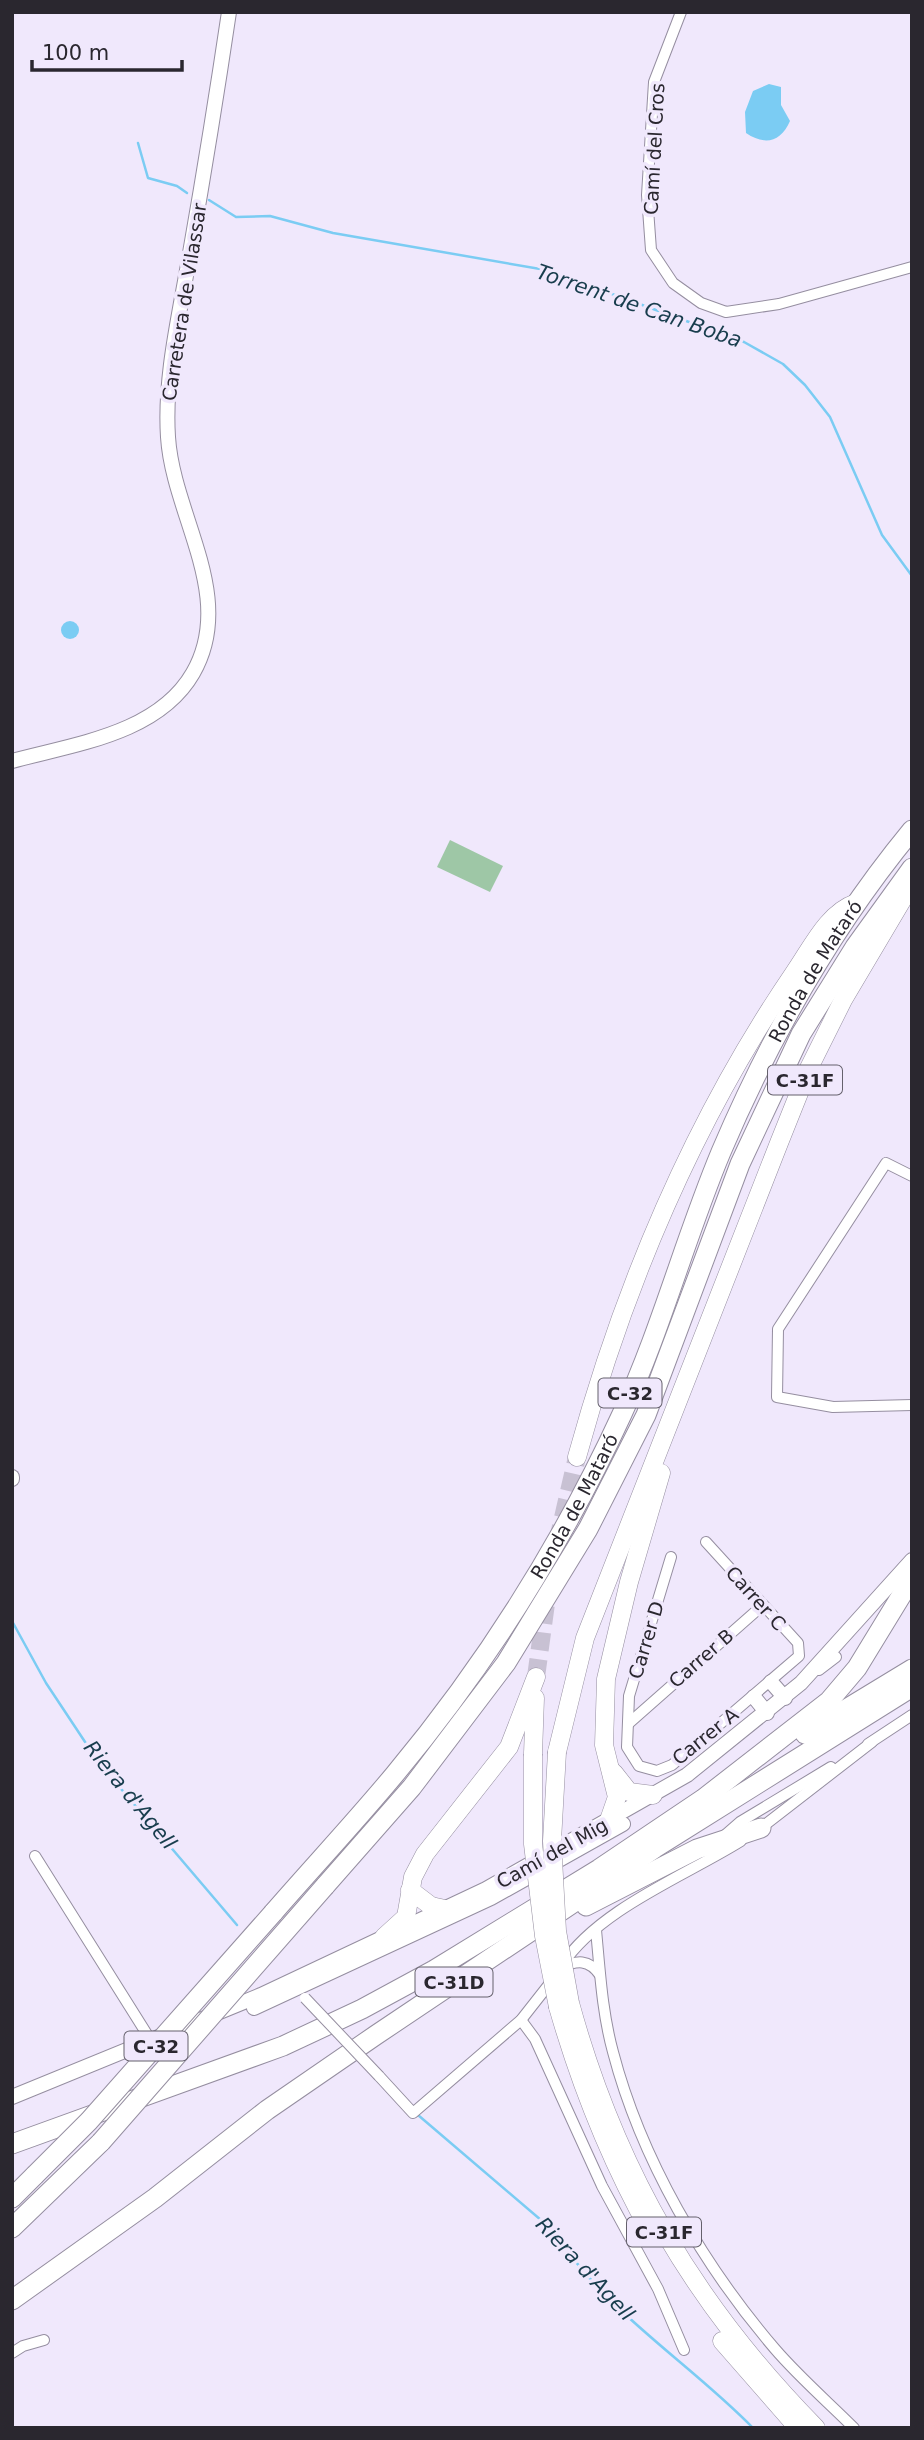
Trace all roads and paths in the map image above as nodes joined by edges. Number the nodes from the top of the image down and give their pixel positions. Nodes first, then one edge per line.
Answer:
1 (229, 12) edge
2 (681, 12) edge
3 (912, 267) edge
4 (12, 761) edge
5 (912, 830) edge
6 (912, 869) edge
7 (912, 876) edge
8 (856, 903) junction
9 (912, 1176) edge
10 (678, 1402) junction
11 (912, 1405) edge
12 (577, 1457) tunnel mouth
13 (706, 1542) dead end
14 (671, 1557) dead end
15 (912, 1560) edge
16 (912, 1571) edge
17 (912, 1578) edge
18 (763, 1605) junction
19 (799, 1656) joint
20 (836, 1657) junction
21 (912, 1669) edge
22 (771, 1682) junction
23 (912, 1687) edge
24 (754, 1697) junction
25 (785, 1698) junction
26 (629, 1704) junction
27 (640, 1711) junction
28 (767, 1713) junction
29 (912, 1715) edge
30 (628, 1724) junction
31 (872, 1742) junction
32 (609, 1766) junction
33 (703, 1773) junction
34 (653, 1795) junction
35 (704, 1799) junction
36 (609, 1820) junction
37 (761, 1828) junction
38 (720, 1841) junction
39 (35, 1856) dead end
40 (694, 1869) junction
41 (410, 1890) junction
42 (445, 1909) junction
43 (596, 1930) junction
44 (384, 1937) junction
45 (513, 1942) junction
46 (322, 1967) junction
47 (561, 1968) junction
48 (600, 1976) junction
49 (261, 1994) junction
50 (301, 1994) junction
51 (564, 2005) junction
52 (521, 2020) junction
53 (150, 2039) junction
54 (12, 2097) edge
55 (12, 2105) edge
56 (12, 2144) edge
57 (12, 2198) edge
58 (12, 2228) edge
59 (12, 2300) edge
60 (44, 2340) dead end
61 (684, 2350) dead end
62 (12, 2353) edge
63 (798, 2428) edge
64 (816, 2428) edge
65 (853, 2428) edge

1 - 4 street, Carretera de Vilassar
2 - 3 street, Camí del Cros
5 - 8 highway, Ronda de Mataró / C-32
6 - 58 highway, Ronda de Mataró / C-32, bridge
7 - 10 highway, C-31F
8 - 12 highway, C-31F
8 - 57 highway, Ronda de Mataró / C-32, bridge
9 - 11 street
10 - 32 highway
10 - 51 highway, C-31F, bridge
13 - 18 street, Carrer C
14 - 26 street, Carrer D
15 - 25 street, Camí del Mig
16 - 20 street, Camí del Mig
17 - 35 highway
18 - 19 street, Carrer C
18 - 27 street, Carrer B
19 - 22 street, Carrer A
20 - 25 street, Camí del Mig
20 - 33 street, Camí del Mig
21 - 35 highway, C-31D
22 - 24 street, Carrer A
22 - 25 street
23 - 45 highway, C-31D
24 - 28 street
24 - 30 street, Carrer A
25 - 28 street, Camí del Mig
26 - 27 street
26 - 30 street, Carrer D
27 - 30 street, Carrer B
28 - 33 street, Camí del Mig
28 - 34 street, Camí del Mig
29 - 31 street
31 - 37 street
31 - 38 street
32 - 34 highway
32 - 36 highway
33 - 50 street, Camí del Mig
34 - 36 street, Camí del Mig
35 - 56 highway, C-31D
36 - 42 street, Camí del Mig
37 - 38 highway
37 - 40 street
38 - 40 street
38 - 45 highway
39 - 53 street
40 - 43 street
41 - 42 highway
41 - 44 highway
41 - 51 highway, C-31F, bridge
42 - 44 street, Camí del Mig
43 - 47 street
43 - 48 street
44 - 46 street, Camí del Mig
45 - 59 highway, C-31D
46 - 49 street, Camí del Mig
46 - 50 street, Camí del Mig
47 - 48 street
47 - 52 street
48 - 65 street
49 - 50 street, Camí del Mig
49 - 53 street, Camí del Mig
50 - 52 street, bridge
50 - 55 street, Camí del Mig
51 - 63 highway, C-31F
51 - 64 highway, C-31F
52 - 61 street
53 - 54 street, Camí del Mig
60 - 62 street

